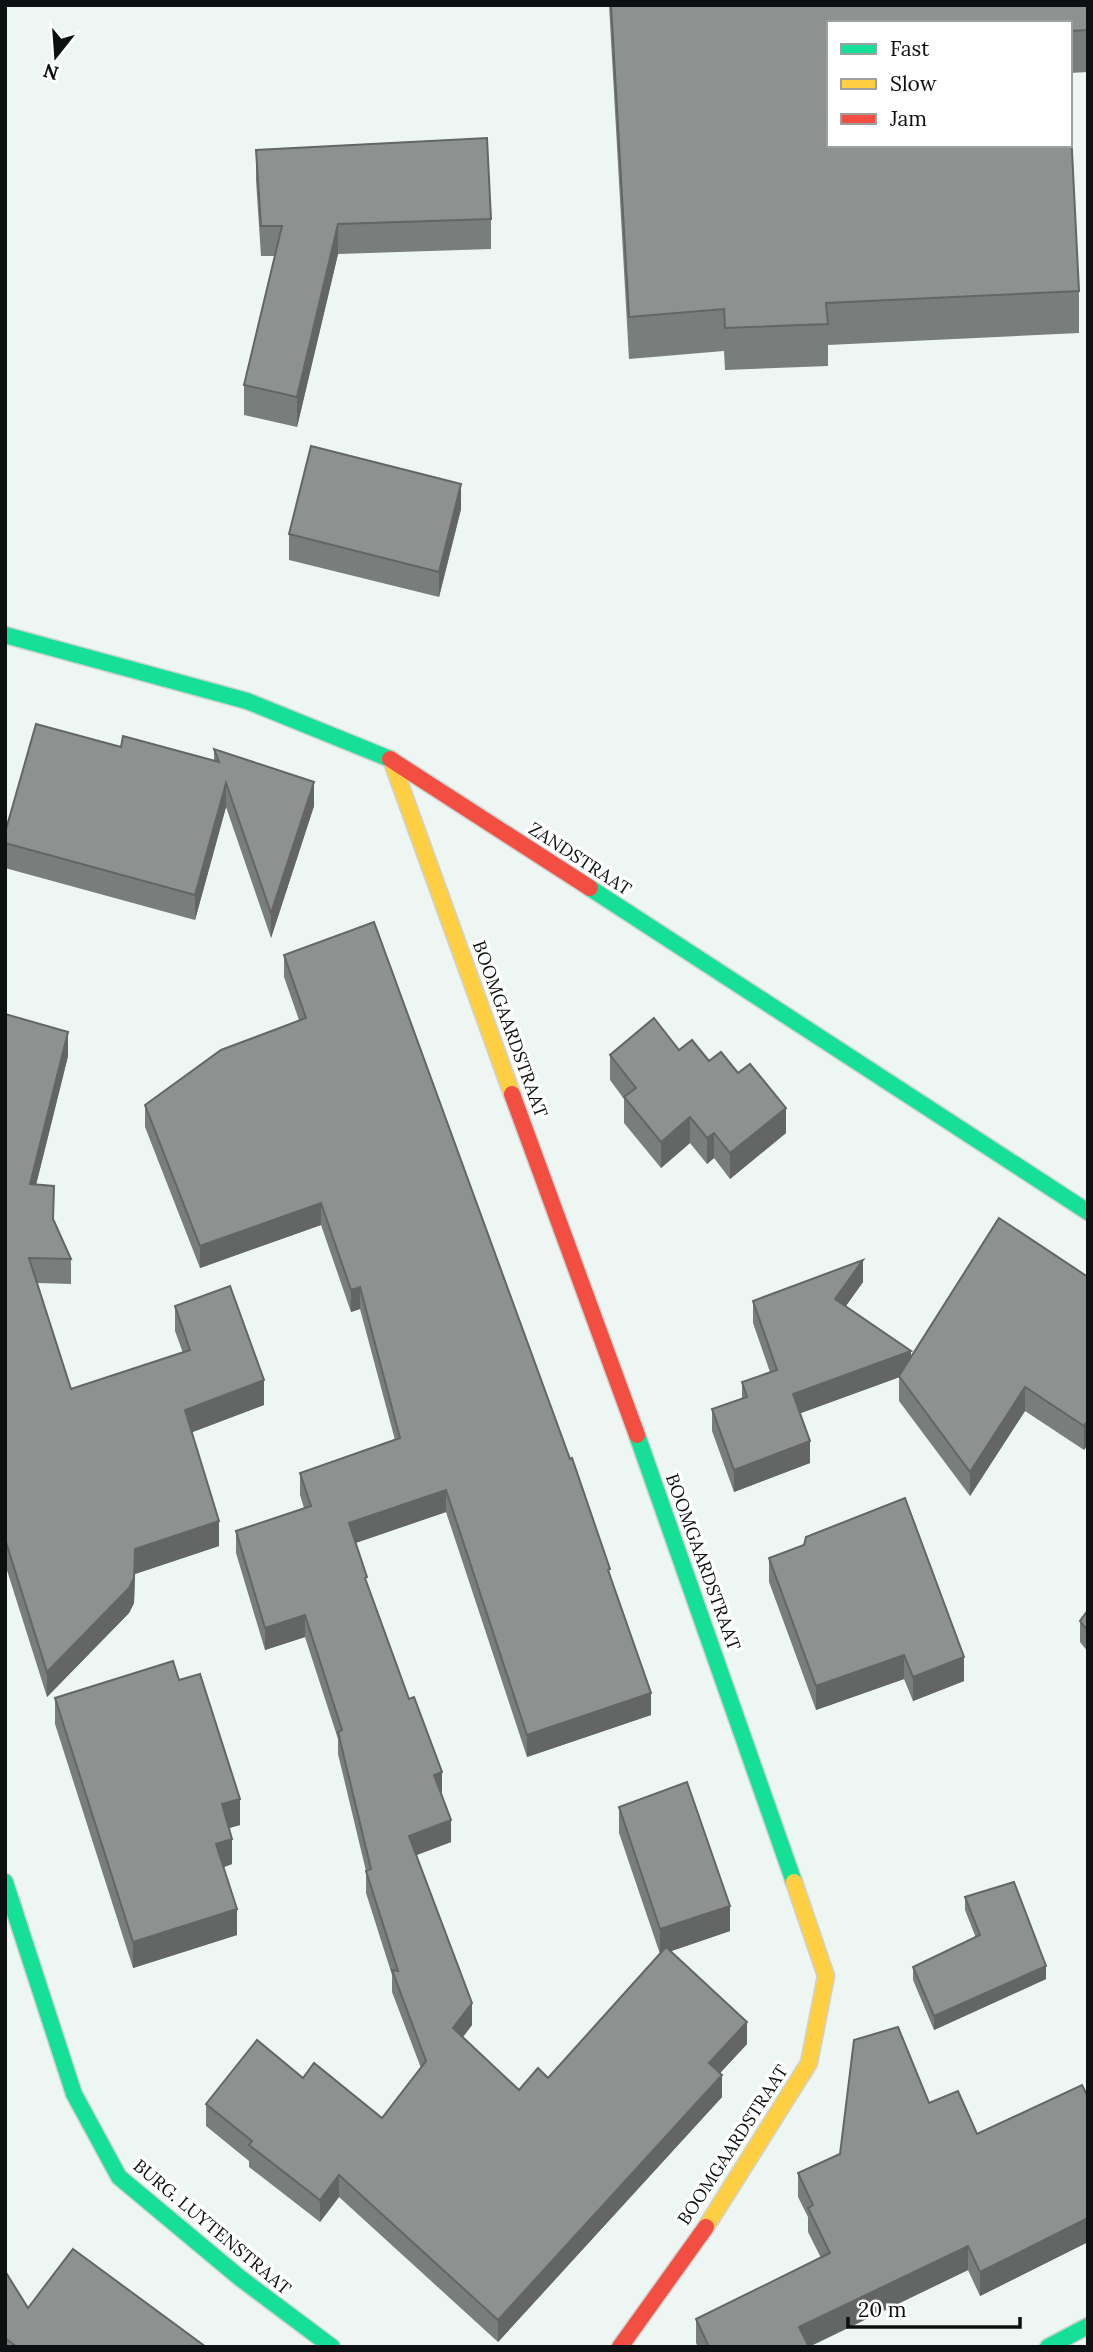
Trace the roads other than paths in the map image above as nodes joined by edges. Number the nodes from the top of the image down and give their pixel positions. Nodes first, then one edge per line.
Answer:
1 (5, 635) edge
2 (391, 759) junction
3 (1088, 1212) edge
4 (5, 1882) edge
5 (1088, 2326) edge
6 (331, 2347) edge
7 (620, 2347) edge
8 (1048, 2347) edge

1 - 2 street, ZANDSTRAAT
2 - 3 street, ZANDSTRAAT
2 - 7 street, BOOMGAARDSTRAAT
4 - 6 street, BURG. LUYTENSTRAAT
5 - 8 street

